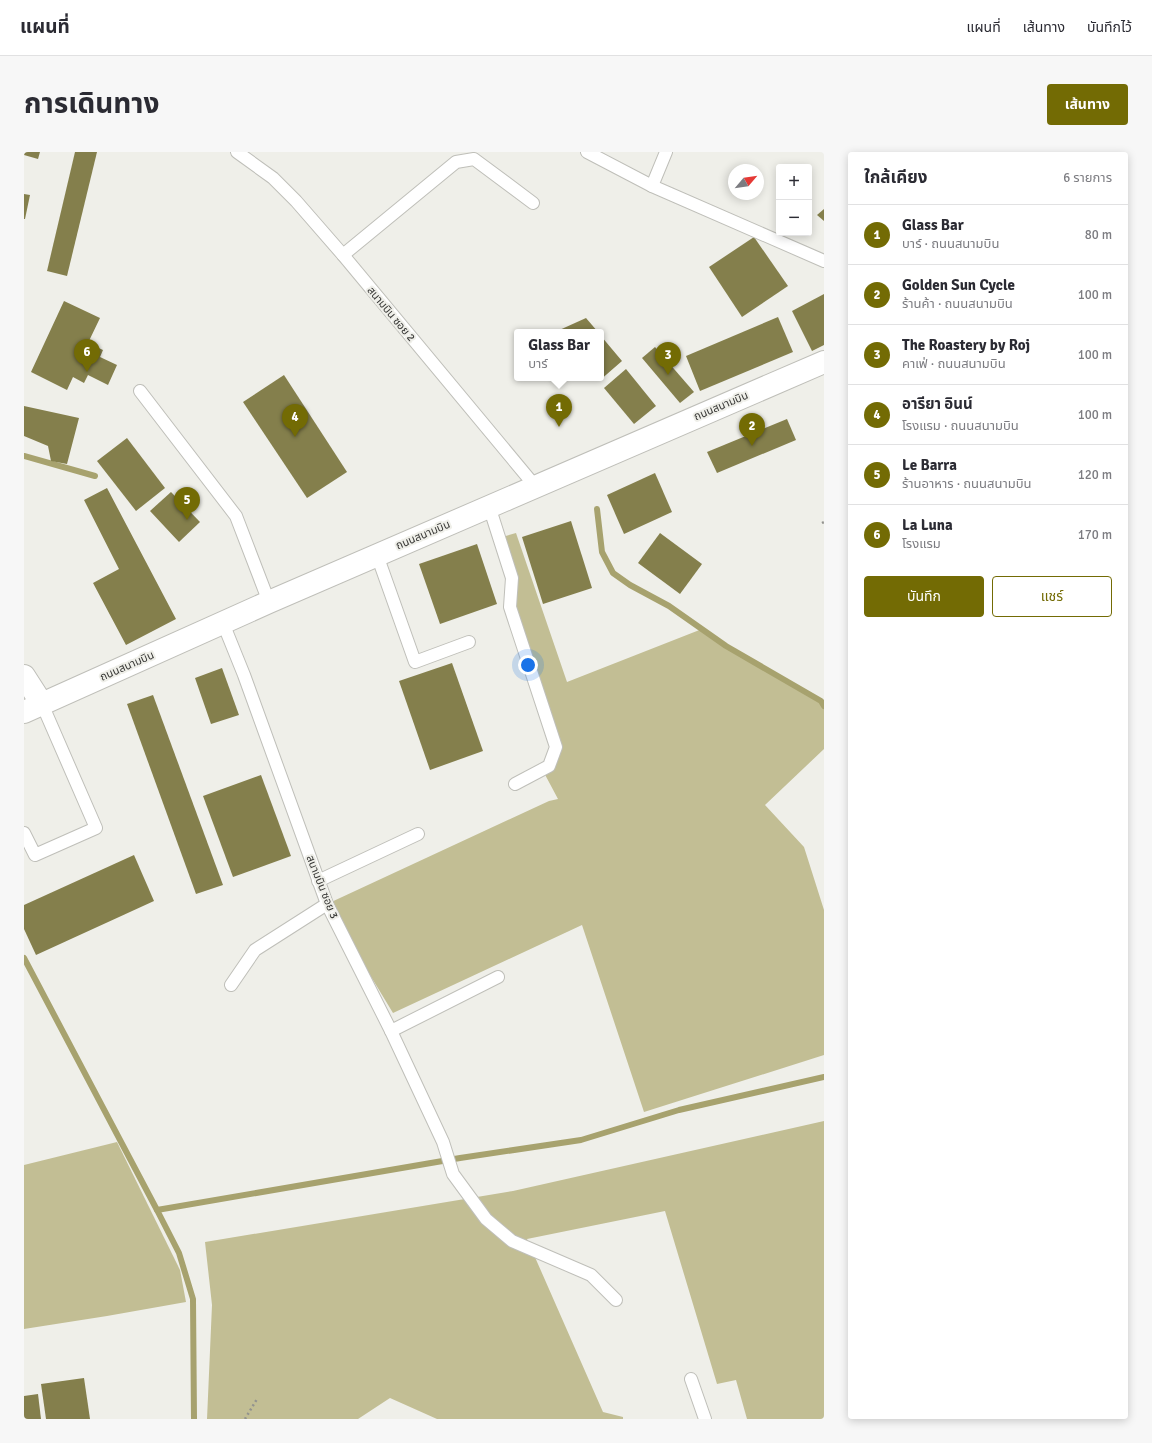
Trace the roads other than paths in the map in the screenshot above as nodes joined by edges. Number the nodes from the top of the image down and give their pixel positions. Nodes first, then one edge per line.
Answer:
1 (237, 152) edge
2 (587, 152) edge
3 (666, 152) edge
4 (255, 157) edge
5 (652, 186) junction
6 (533, 203) dead end
7 (343, 255) junction
8 (824, 261) edge
9 (824, 362) edge
10 (140, 391) dead end
11 (535, 486) junction
12 (489, 506) junction
13 (377, 555) junction
14 (269, 602) junction
15 (223, 622) junction
16 (469, 642) dead end
17 (24, 676) edge
18 (33, 708) edge
19 (516, 784) dead end
20 (24, 833) edge
21 (418, 834) dead end
22 (318, 881) junction
23 (327, 904) junction
24 (498, 977) dead end
25 (231, 985) dead end
26 (391, 1031) junction
27 (616, 1300) dead end
28 (691, 1379) dead end
29 (704, 1419) edge

1 - 4 lane, สนามบิน ซอย 2
2 - 5 lane
3 - 5 lane
4 - 7 lane, สนามบิน ซอย 2
5 - 8 lane
6 - 7 lane
7 - 11 lane, สนามบิน ซอย 2
9 - 11 street, ถนนสนามบิน
10 - 14 lane
11 - 12 street, ถนนสนามบิน
12 - 13 street, ถนนสนามบิน
12 - 19 lane
13 - 14 street, ถนนสนามบิน
13 - 16 lane
14 - 15 street, ถนนสนามบิน
15 - 18 street, ถนนสนามบิน
15 - 22 lane, สนามบิน ซอย 3
17 - 18 street
18 - 20 lane
21 - 22 lane
22 - 23 lane, สนามบิน ซอย 3
23 - 25 lane
23 - 26 lane, สนามบิน ซอย 3
24 - 26 lane
26 - 27 lane, สนามบิน ซอย 3
28 - 29 lane

